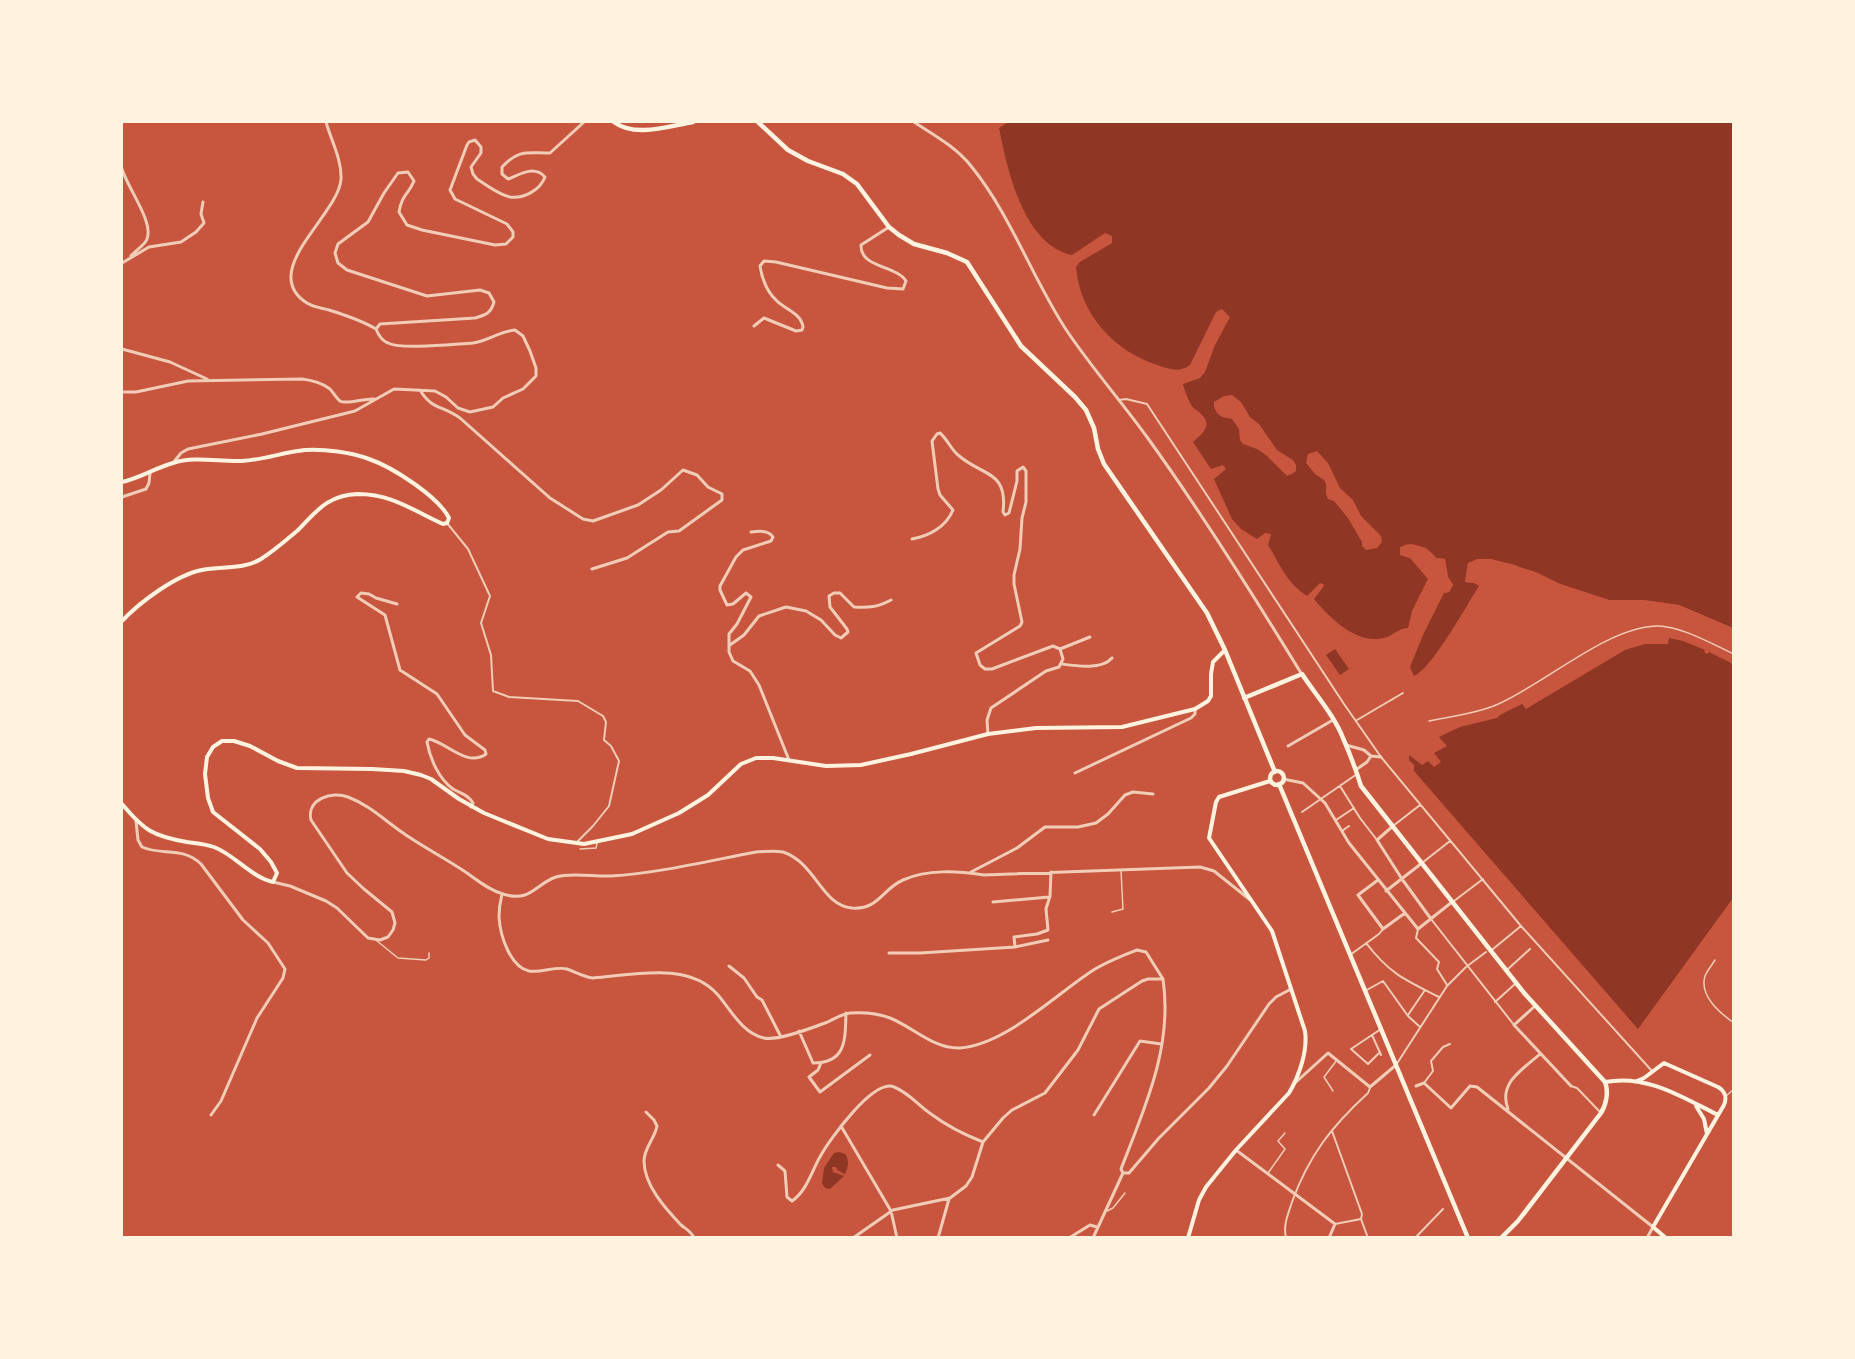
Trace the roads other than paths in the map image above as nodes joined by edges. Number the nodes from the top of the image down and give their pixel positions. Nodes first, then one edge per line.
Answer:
1 (326, 122) edge
2 (584, 122) edge
3 (614, 122) edge
4 (693, 122) edge
5 (758, 122) edge
6 (914, 122) edge
7 (122, 169) edge
8 (203, 202) dead end
9 (889, 227) junction
10 (130, 258) junction
11 (122, 263) edge
12 (754, 326) dead end
13 (376, 329) junction
14 (122, 349) edge
15 (209, 380) junction
16 (420, 389) junction
17 (122, 392) edge
18 (376, 399) junction
19 (1119, 400) junction
20 (173, 463) junction
21 (150, 473) junction
22 (122, 482) edge
23 (122, 497) edge
24 (447, 523) junction
25 (751, 532) dead end
26 (912, 539) dead end
27 (592, 569) dead end
28 (891, 600) dead end
29 (397, 604) dead end
30 (122, 621) edge
31 (1090, 637) dead end
32 (730, 645) junction
33 (1060, 649) junction
34 (1225, 650) junction
35 (1734, 654) edge
36 (1112, 658) dead end
37 (1062, 664) junction
38 (1302, 674) junction
39 (1403, 693) dead end
40 (1244, 698) junction
41 (1195, 708) junction
42 (1333, 720) junction
43 (1356, 721) junction
44 (1429, 721) dead end
45 (988, 734) junction
46 (1346, 745) junction
47 (1288, 746) dead end
48 (1371, 756) junction
49 (1382, 756) junction
50 (789, 761) junction
51 (1075, 772) dead end
52 (1275, 772) junction
53 (1357, 772) junction
54 (1283, 779) junction
55 (1270, 781) junction
56 (1279, 784) junction
57 (1340, 786) junction
58 (1153, 794) dead end
59 (1321, 799) junction
60 (122, 804) edge
61 (1420, 805) junction
62 (471, 807) junction
63 (1354, 808) junction
64 (1302, 812) dead end
65 (1335, 820) junction
66 (136, 821) junction
67 (1349, 826) dead end
68 (1393, 826) junction
69 (1342, 831) junction
70 (1377, 840) junction
71 (1450, 841) junction
72 (597, 842) junction
73 (576, 843) junction
74 (580, 849) dead end
75 (1422, 863) junction
76 (1121, 870) junction
77 (1051, 872) junction
78 (970, 873) junction
79 (1402, 879) junction
80 (1483, 879) junction
81 (1378, 880) junction
82 (273, 882) junction
83 (1386, 891) junction
84 (502, 894) junction
85 (1050, 896) junction
86 (1251, 900) junction
87 (1453, 901) junction
88 (993, 902) dead end
89 (1113, 912) dead end
90 (1405, 913) junction
91 (1431, 919) junction
92 (1521, 926) junction
93 (1383, 929) junction
94 (1418, 929) junction
95 (376, 940) junction
96 (1048, 940) dead end
97 (1366, 943) junction
98 (1015, 947) junction
99 (1530, 949) dead end
100 (1490, 950) junction
101 (429, 953) dead end
102 (889, 953) dead end
103 (1350, 955) junction
104 (1716, 960) dead end
105 (729, 966) dead end
106 (1467, 967) junction
107 (1506, 970) junction
108 (1162, 979) junction
109 (1516, 983) junction
110 (1447, 986) junction
111 (1291, 989) junction
112 (1425, 990) junction
113 (1365, 991) junction
114 (1439, 997) junction
115 (1495, 1002) junction
116 (1535, 1006) junction
117 (846, 1013) junction
118 (1408, 1016) junction
119 (1734, 1023) edge
120 (1514, 1025) junction
121 (1420, 1027) junction
122 (1381, 1029) junction
123 (799, 1031) junction
124 (1372, 1035) junction
125 (781, 1037) junction
126 (1161, 1044) junction
127 (1450, 1044) dead end
128 (1540, 1054) junction
129 (870, 1055) dead end
130 (1336, 1060) junction
131 (820, 1063) junction
132 (1396, 1065) junction
133 (1652, 1071) junction
134 (1637, 1081) junction
135 (1605, 1082) junction
136 (1294, 1083) junction
137 (1424, 1083) junction
138 (1416, 1086) dead end
139 (1571, 1086) joint
140 (1370, 1087) junction
141 (1734, 1089) edge
142 (1333, 1091) dead end
143 (1726, 1097) junction
144 (1693, 1103) junction
145 (1508, 1111) junction
146 (646, 1112) dead end
147 (1601, 1113) junction
148 (211, 1115) dead end
149 (1094, 1115) dead end
150 (1718, 1115) junction
151 (841, 1126) junction
152 (1332, 1129) junction
153 (1285, 1133) dead end
154 (1707, 1134) junction
155 (983, 1142) junction
156 (1236, 1150) junction
157 (1567, 1158) junction
158 (778, 1165) dead end
159 (1123, 1173) junction
160 (1267, 1174) junction
161 (1125, 1193) dead end
162 (1295, 1195) junction
163 (950, 1198) junction
164 (1443, 1209) dead end
165 (891, 1211) junction
166 (1104, 1212) junction
167 (1361, 1219) junction
168 (1335, 1224) junction
169 (1097, 1227) junction
170 (1653, 1227) junction
171 (694, 1238) edge
172 (853, 1238) edge
173 (897, 1238) edge
174 (938, 1238) edge
175 (1069, 1238) edge
176 (1093, 1238) edge
177 (1188, 1238) edge
178 (1286, 1238) edge
179 (1329, 1238) edge
180 (1368, 1238) edge
181 (1415, 1238) edge
182 (1468, 1238) edge
183 (1500, 1238) edge
184 (1647, 1238) edge
185 (1666, 1238) edge

1 - 13 street
2 - 13 street
3 - 4 main road
5 - 9 main road
6 - 19 street
7 - 10 street
8 - 10 street
9 - 12 street
9 - 34 main road
10 - 11 street
13 - 16 street
14 - 15 street
15 - 17 street
15 - 18 street
16 - 18 street
16 - 27 street
18 - 20 street
19 - 38 street
19 - 43 street
20 - 21 main road
20 - 24 main road
21 - 22 main road
21 - 23 street
24 - 30 main road
24 - 73 street
25 - 32 street
26 - 33 street
28 - 32 street
29 - 62 street
31 - 33 street
32 - 50 street
33 - 37 street
34 - 40 main road
34 - 41 main road
35 - 44 lane
36 - 37 street
37 - 45 street
38 - 40 main road
38 - 42 main road
39 - 43 street
40 - 52 main road
41 - 45 main road
41 - 51 street
42 - 46 main road
42 - 47 street
43 - 49 street
45 - 50 main road
46 - 48 street
46 - 53 main road
48 - 49 street
48 - 53 street
49 - 61 street
50 - 72 main road
52 - 54 main road
52 - 55 main road
53 - 57 street
53 - 68 main road
54 - 56 main road
54 - 59 street
55 - 56 main road
55 - 86 main road
56 - 103 main road
57 - 59 street
57 - 63 street
58 - 78 street
59 - 64 street
59 - 65 street
60 - 66 main road
61 - 68 street
61 - 71 street
62 - 73 main road
62 - 82 main road
63 - 65 street
63 - 70 street
65 - 69 street
66 - 82 main road
66 - 148 street
67 - 69 street
68 - 70 street
68 - 75 main road
69 - 81 street
70 - 79 street
71 - 75 street
71 - 80 street
72 - 73 main road
72 - 74 lane
75 - 79 street
75 - 87 main road
76 - 77 street
76 - 86 street
76 - 89 lane
77 - 78 street
77 - 85 street
78 - 84 street
79 - 83 street
79 - 91 street
80 - 87 street
80 - 92 street
81 - 83 street
81 - 93 street
82 - 95 street
83 - 90 street
84 - 95 street
84 - 125 street
85 - 88 street
85 - 98 street
86 - 111 main road
87 - 91 street
87 - 100 main road
90 - 93 street
90 - 94 street
91 - 94 street
91 - 106 street
92 - 100 street
92 - 133 street
93 - 97 street
94 - 110 street
95 - 101 lane
96 - 98 street
97 - 103 street
97 - 112 street
98 - 102 street
99 - 107 street
100 - 106 street
100 - 107 main road
103 - 113 main road
104 - 119 lane
105 - 125 street
106 - 110 street
106 - 115 street
107 - 109 main road
108 - 117 street
108 - 126 street
108 - 155 street
109 - 115 street
109 - 116 main road
110 - 114 street
111 - 136 main road
111 - 159 street
112 - 114 street
112 - 118 street
113 - 118 street
113 - 122 main road
114 - 121 street
115 - 120 street
116 - 120 street
116 - 135 main road
117 - 123 street
117 - 131 street
118 - 121 street
120 - 128 street
121 - 132 street
122 - 124 street
122 - 132 main road
123 - 125 street
123 - 131 street
124 - 124 street
126 - 149 street
126 - 159 street
127 - 137 street
128 - 139 street
128 - 145 street
129 - 131 street
130 - 136 street
130 - 140 street
130 - 142 lane
132 - 140 street
132 - 182 main road
133 - 134 main road
133 - 143 main road
134 - 135 main road
134 - 144 main road
135 - 147 main road
136 - 156 main road
137 - 138 street
137 - 145 street
139 - 147 street
140 - 152 street
141 - 143 lane
143 - 150 main road
144 - 150 main road
144 - 154 main road
145 - 157 street
146 - 171 street
147 - 157 main road
150 - 154 main road
151 - 155 street
151 - 158 street
151 - 165 street
152 - 162 street
152 - 167 street
153 - 160 lane
154 - 170 main road
155 - 163 street
156 - 160 street
156 - 177 main road
157 - 170 street
157 - 183 main road
159 - 166 street
160 - 162 street
161 - 166 lane
162 - 168 street
162 - 178 street
163 - 165 street
163 - 174 street
164 - 181 street
165 - 172 street
165 - 173 street
166 - 169 street
167 - 168 street
167 - 180 street
168 - 179 street
169 - 175 street
169 - 176 street
170 - 184 street
170 - 185 main road

